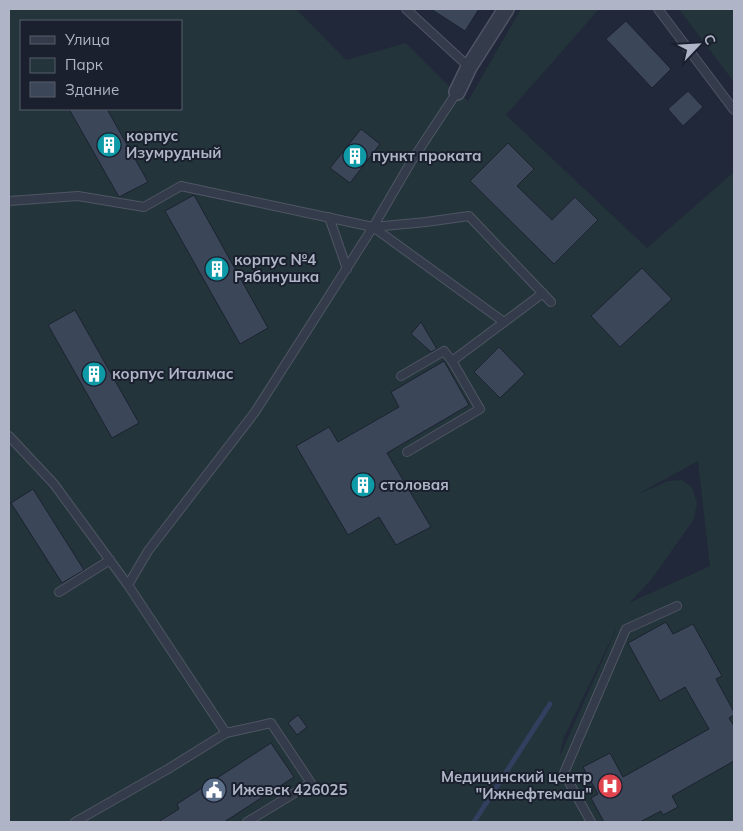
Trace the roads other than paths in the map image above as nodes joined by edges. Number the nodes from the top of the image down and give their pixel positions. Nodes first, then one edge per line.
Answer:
1 (406, 9) edge
2 (506, 9) edge
3 (658, 9) edge
4 (469, 67) junction
5 (457, 92) joint
6 (734, 110) edge
7 (9, 201) edge
8 (328, 217) junction
9 (373, 227) junction
10 (347, 268) junction
11 (543, 293) junction
12 (551, 302) dead end
13 (504, 322) junction
14 (452, 361) junction
15 (401, 376) dead end
16 (9, 436) edge
17 (407, 452) dead end
18 (110, 560) junction
19 (128, 585) junction
20 (59, 592) dead end
21 (677, 606) dead end
22 (226, 733) junction
23 (75, 822) edge
24 (247, 822) edge
25 (591, 822) edge

1 - 4 lane
2 - 4 street
3 - 6 lane
4 - 5 street
5 - 9 lane
7 - 8 lane
8 - 9 lane
8 - 10 lane
9 - 10 lane
9 - 11 lane
9 - 13 lane
10 - 19 lane
11 - 12 lane
11 - 13 lane
13 - 14 lane
14 - 15 lane
14 - 17 lane
16 - 18 lane
18 - 19 lane
18 - 20 lane
19 - 22 lane
21 - 25 lane
22 - 23 lane
22 - 24 lane

